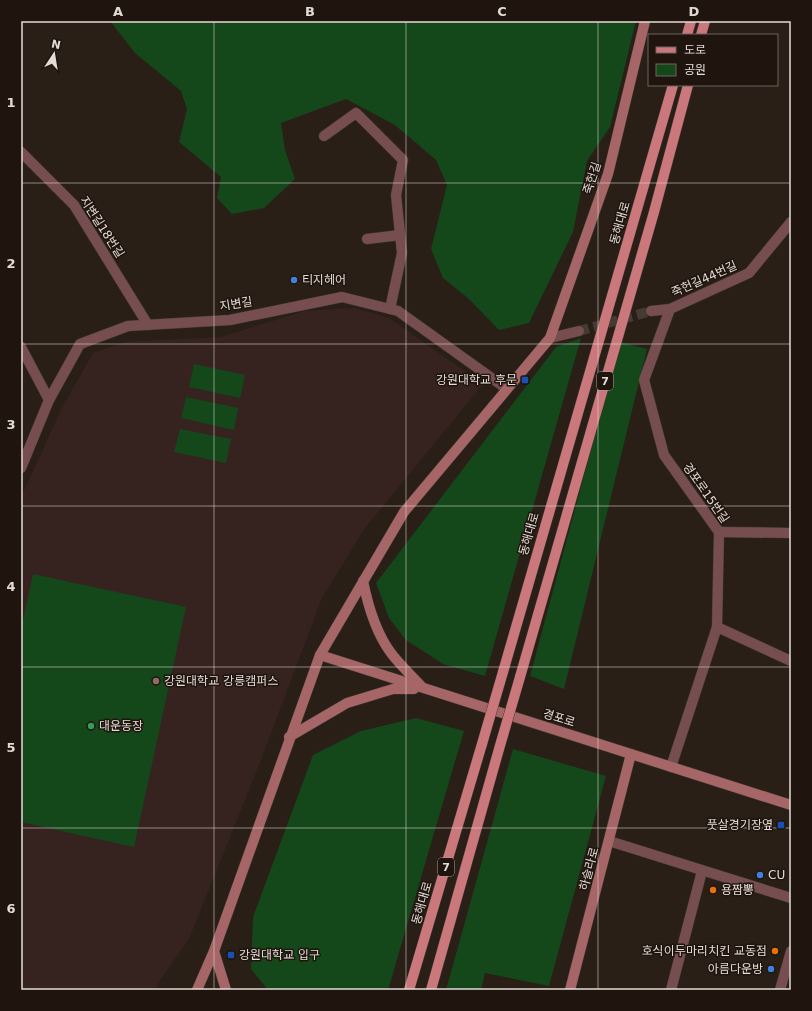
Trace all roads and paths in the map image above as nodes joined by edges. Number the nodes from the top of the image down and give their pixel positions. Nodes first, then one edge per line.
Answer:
1 (645, 21) edge
2 (691, 21) edge
3 (705, 21) edge
4 (687, 34) edge
5 (701, 34) edge
6 (673, 86) edge
7 (688, 86) edge
8 (324, 136) dead end
9 (21, 152) edge
10 (791, 222) edge
11 (400, 235) junction
12 (367, 239) dead end
13 (390, 309) junction
14 (670, 309) junction
15 (651, 311) tunnel mouth
16 (148, 325) junction
17 (579, 330) tunnel mouth
18 (550, 338) junction
19 (21, 347) edge
20 (507, 389) junction
21 (49, 400) junction
22 (21, 468) edge
23 (719, 532) junction
24 (791, 533) edge
25 (363, 582) junction
26 (718, 627) junction
27 (320, 655) junction
28 (791, 661) edge
29 (423, 689) junction
30 (289, 737) junction
31 (631, 754) junction
32 (671, 767) junction
33 (791, 805) edge
34 (609, 841) junction
35 (702, 870) junction
36 (791, 898) edge
37 (214, 951) junction
38 (791, 951) edge
39 (197, 990) edge
40 (226, 990) edge
41 (409, 990) edge
42 (431, 990) edge
43 (570, 990) edge
44 (671, 990) edge
45 (780, 990) edge

1 - 18 street, 죽헌길
2 - 4 main road
3 - 5 main road
6 - 41 main road, 동해대로 / 7, bridge
7 - 42 main road, 7, bridge
8 - 11 street
9 - 16 street, 지변길18번길
10 - 14 street, 죽헌길44번길
11 - 12 street
11 - 13 street
13 - 16 street, 지변길
13 - 20 street, 지변길
14 - 15 street, 죽헌길44번길
14 - 23 street, 경포로15번길
16 - 21 street, 지변길
17 - 18 street
18 - 20 street
19 - 21 street
20 - 25 street
21 - 22 street, 지변길
23 - 24 street
23 - 26 street, 경포로15번길
25 - 27 street
25 - 29 street
26 - 28 street
26 - 32 street, 경포로15번길
27 - 29 street, 경포로
27 - 30 street
29 - 30 street
29 - 31 street, 경포로
30 - 37 street
31 - 32 street, 경포로
31 - 34 street, 하슬라로
32 - 33 street, 경포로
34 - 35 street
34 - 43 street, 하슬라로
35 - 36 street
35 - 44 street
37 - 39 street
37 - 40 street
38 - 45 street

